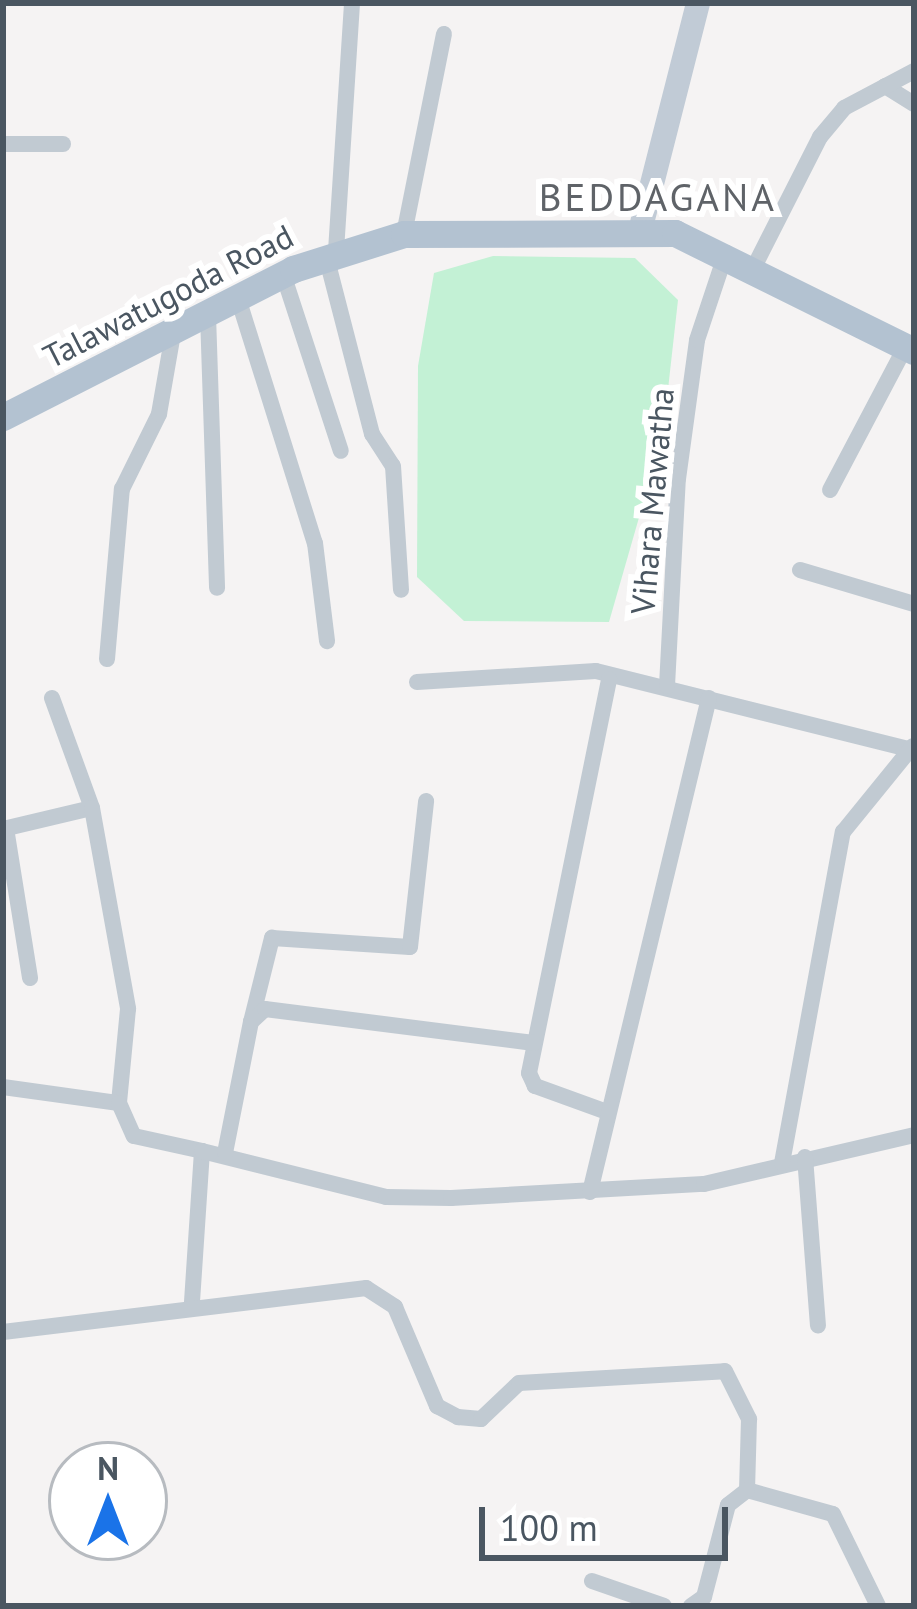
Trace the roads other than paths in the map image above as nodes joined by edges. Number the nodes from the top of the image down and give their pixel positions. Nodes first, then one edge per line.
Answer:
1 (352, 3) edge
2 (692, 5) edge
3 (444, 34) dead end
4 (914, 71) edge
5 (885, 86) junction
6 (914, 104) edge
7 (3, 144) edge
8 (63, 144) dead end
9 (641, 227) junction
10 (404, 234) junction
11 (331, 253) junction
12 (727, 253) junction
13 (754, 267) junction
14 (283, 274) junction
15 (238, 298) junction
16 (208, 315) junction
17 (172, 334) junction
18 (910, 349) edge
19 (3, 417) edge
20 (341, 451) dead end
21 (830, 490) dead end
22 (800, 570) dead end
23 (217, 588) dead end
24 (401, 590) dead end
25 (914, 604) edge
26 (327, 641) dead end
27 (107, 659) dead end
28 (609, 679) junction
29 (417, 682) dead end
30 (667, 686) junction
31 (52, 698) dead end
32 (709, 698) junction
33 (911, 748) edge
34 (426, 801) dead end
35 (92, 808) junction
36 (4, 829) edge
37 (30, 978) dead end
38 (251, 1022) junction
39 (533, 1043) junction
40 (3, 1087) edge
41 (119, 1103) junction
42 (607, 1112) junction
43 (914, 1135) edge
44 (202, 1150) junction
45 (225, 1153) junction
46 (805, 1157) junction
47 (782, 1163) junction
48 (590, 1192) junction
49 (193, 1302) junction
50 (818, 1325) dead end
51 (3, 1332) edge
52 (747, 1490) junction
53 (592, 1581) dead end
54 (664, 1606) edge
55 (691, 1606) edge
56 (878, 1606) edge

1 - 11 street
2 - 9 street
3 - 10 street
4 - 5 street
5 - 6 street
5 - 13 street
7 - 8 street
9 - 10 main road, Talawatugoda Road
9 - 12 main road, Talawatugoda Road
10 - 11 main road, Talawatugoda Road
11 - 14 main road, Talawatugoda Road
11 - 24 street
12 - 13 main road, Talawatugoda Road
12 - 30 street, Vihara Mawatha
13 - 18 main road, Talawatugoda Road
14 - 15 main road, Talawatugoda Road
14 - 20 street
15 - 16 main road, Talawatugoda Road
15 - 26 street
16 - 17 main road, Talawatugoda Road
16 - 23 street
17 - 19 main road, Talawatugoda Road
17 - 27 street
18 - 21 street
22 - 25 street
28 - 29 street
28 - 30 street
28 - 39 street
30 - 32 street
31 - 35 street
32 - 33 street
32 - 42 street
33 - 47 street
34 - 38 street
35 - 36 street
35 - 41 street
36 - 37 street
38 - 39 street
38 - 45 street
39 - 42 street
40 - 41 street
41 - 44 street
42 - 48 street
43 - 46 street
44 - 45 street
44 - 49 street
45 - 48 street
46 - 47 street
46 - 50 street
47 - 48 street
49 - 51 street
49 - 52 street
52 - 55 street
52 - 56 street
53 - 54 street

